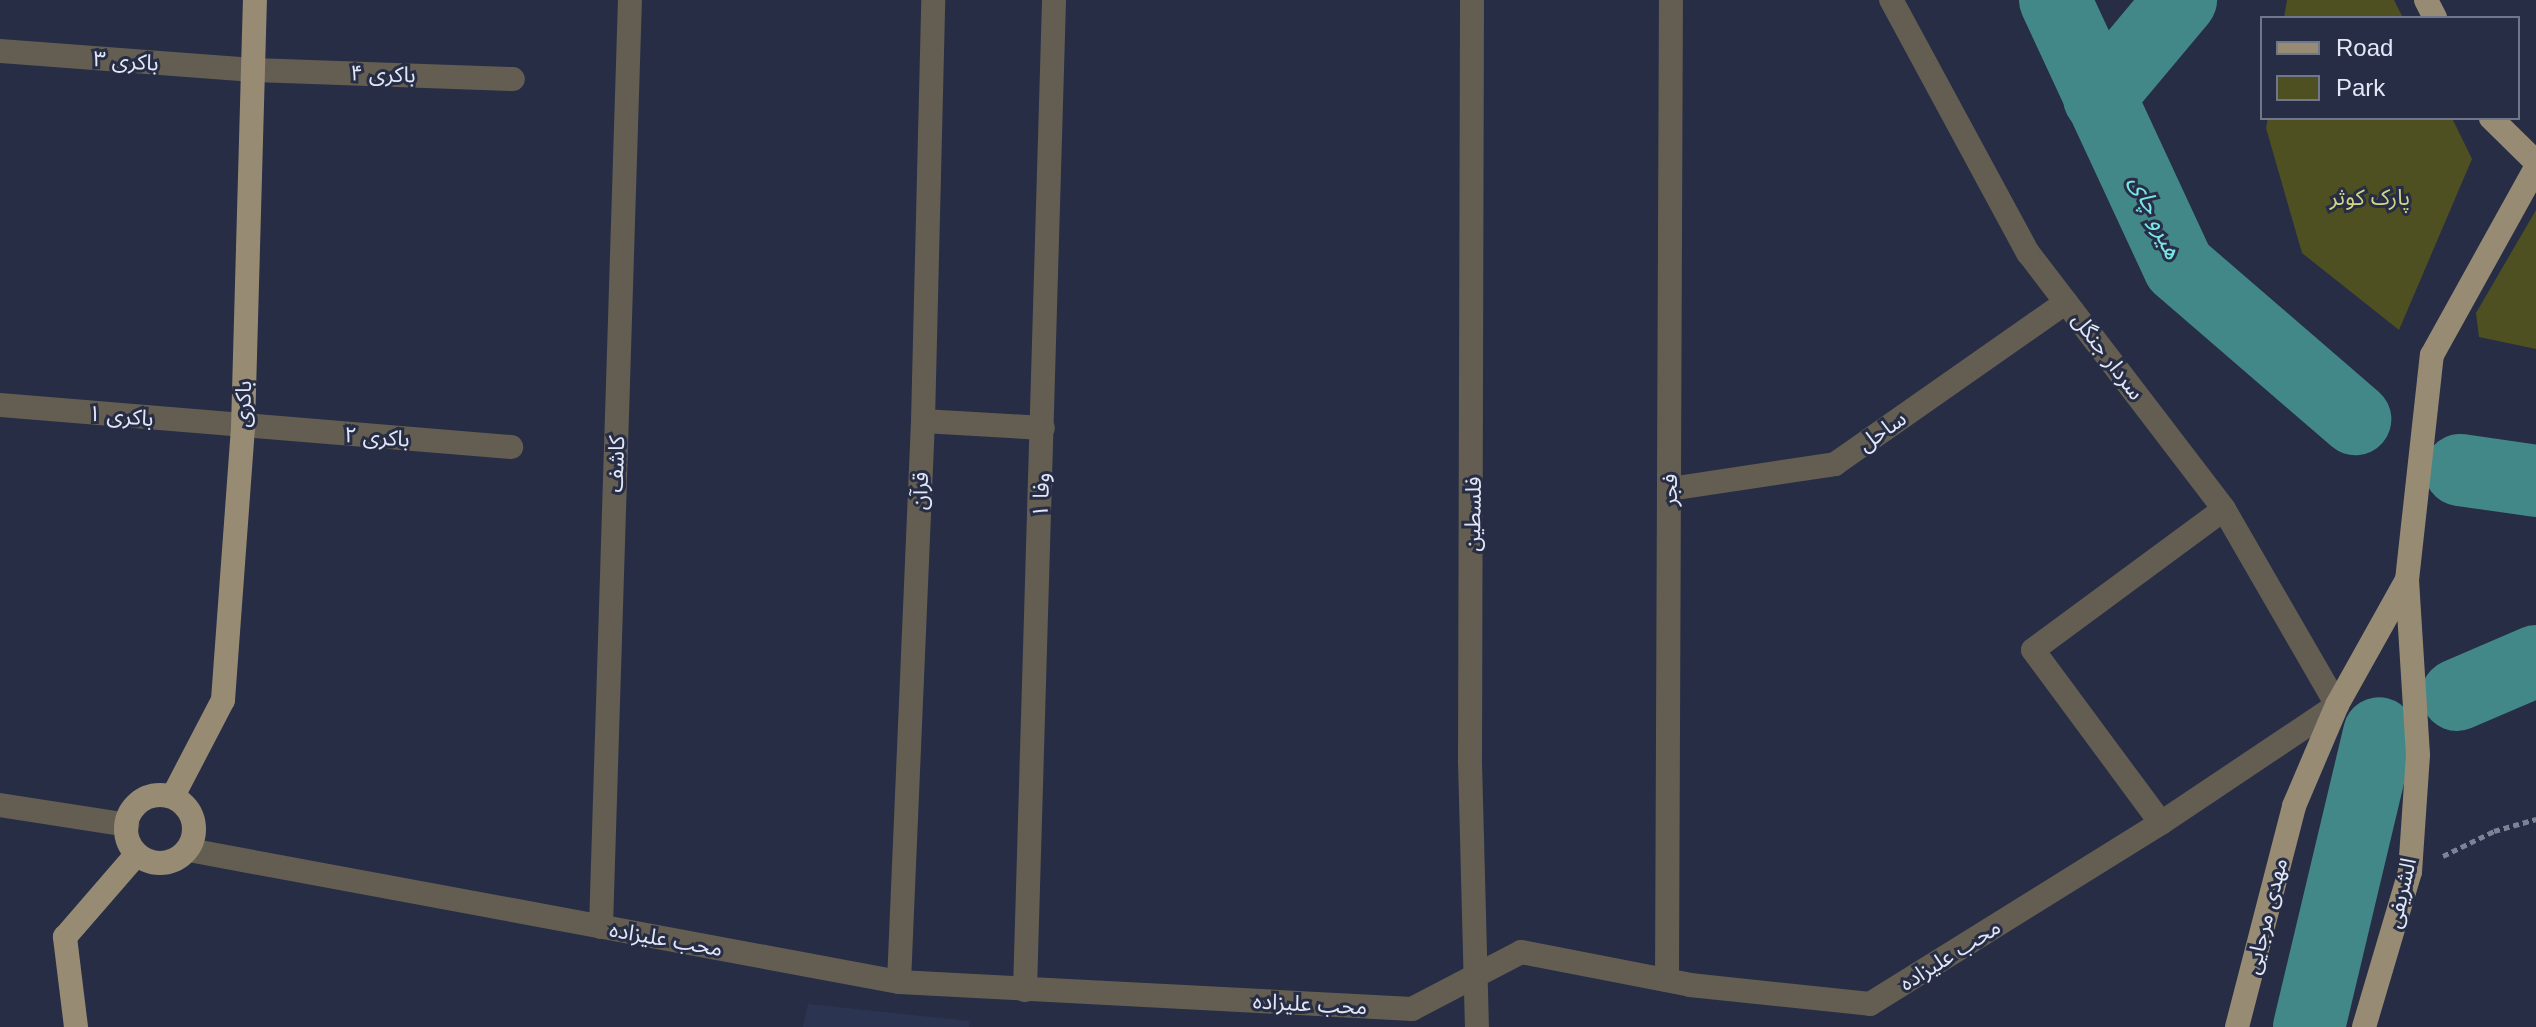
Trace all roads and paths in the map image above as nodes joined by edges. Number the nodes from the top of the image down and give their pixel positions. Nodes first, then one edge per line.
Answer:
1 (255, 0) edge
2 (630, 0) edge
3 (933, 0) edge
4 (1054, 0) edge
5 (1472, 0) edge
6 (1671, 0) edge
7 (1891, 0) edge
8 (0, 51) edge
9 (253, 70) junction
10 (513, 79) dead end
11 (2493, 120) edge
12 (2536, 165) edge
13 (2066, 302) junction
14 (0, 405) edge
15 (923, 421) junction
16 (243, 427) junction
17 (1043, 428) junction
18 (511, 447) dead end
19 (1670, 489) junction
20 (2224, 509) junction
21 (2407, 580) junction
22 (2337, 705) junction
23 (173, 796) junction
24 (0, 805) edge
25 (2536, 819) edge
26 (2161, 823) junction
27 (127, 825) junction
28 (189, 850) junction
29 (136, 855) junction
30 (2410, 872) junction
31 (601, 927) junction
32 (1477, 976) junction
33 (1667, 980) junction
34 (899, 982) junction
35 (1025, 990) junction
36 (76, 1027) edge
37 (1477, 1027) edge
38 (2237, 1027) edge
39 (2364, 1027) edge

1 - 9 main road, باکری
2 - 31 street, کاشف
3 - 15 street, قرآن
4 - 17 street, وفا ۱
5 - 32 street, فلسطین
6 - 19 street, فجر
7 - 13 street, سردار جنگل
8 - 9 street, باکری ۳
9 - 10 street, باکری ۴
9 - 16 main road, باکری
11 - 12 main road
12 - 21 main road
13 - 19 street, ساحل
13 - 20 street, سردار جنگل
14 - 16 street, باکری ۱
15 - 17 street
15 - 34 street, قرآن
16 - 18 street, باکری ۲
16 - 23 main road, باکری
17 - 35 street, وفا ۱
19 - 33 street, فجر
20 - 22 street, سردار جنگل
20 - 26 street
21 - 22 main road, مهدی مرجایی
21 - 30 main road, الشریفی
22 - 26 street, محب علیزاده
22 - 38 main road, مهدی مرجایی
23 - 27 main road
23 - 28 main road
24 - 27 street
25 - 30 path
26 - 33 street, محب علیزاده
27 - 29 main road
28 - 29 main road
28 - 31 street, محب علیزاده
29 - 36 main road
30 - 39 main road, الشریفی
31 - 34 street, محب علیزاده
32 - 33 street, محب علیزاده
32 - 35 street, محب علیزاده
32 - 37 street, فلسطین
34 - 35 street, محب علیزاده

